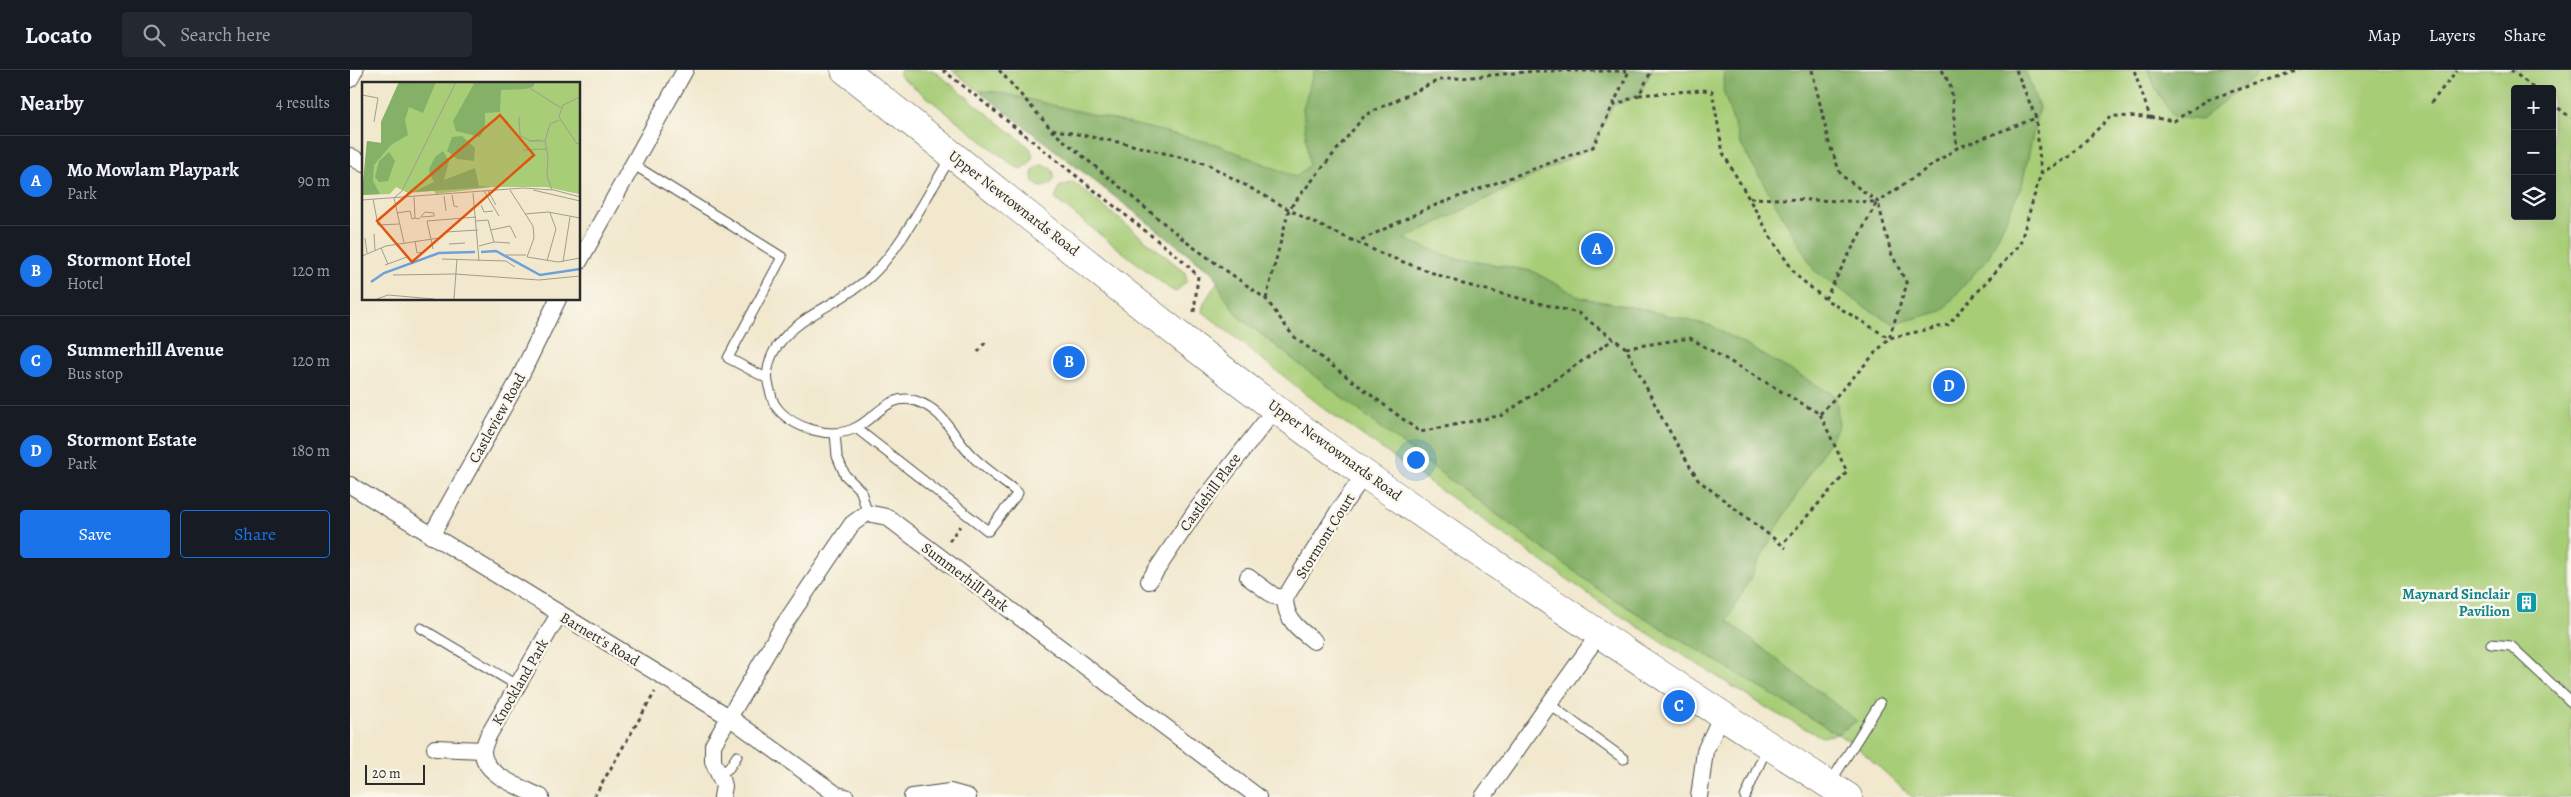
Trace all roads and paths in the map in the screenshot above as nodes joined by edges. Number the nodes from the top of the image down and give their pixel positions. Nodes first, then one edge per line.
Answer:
1 (355, 70) edge
2 (685, 70) edge
3 (845, 70) edge
4 (943, 70) edge
5 (999, 70) edge
6 (1652, 70) edge
7 (1812, 70) edge
8 (1942, 70) edge
9 (2016, 70) edge
10 (2134, 70) edge
11 (2299, 70) edge
12 (2457, 70) edge
13 (2511, 70) edge
14 (350, 79) edge
15 (2530, 85) edge
16 (1639, 95) junction
17 (2431, 103) dead end
18 (1612, 106) junction
19 (2556, 106) edge
20 (2150, 117) junction
21 (2036, 118) junction
22 (2571, 118) edge
23 (1051, 129) junction
24 (1957, 148) junction
25 (953, 155) junction
26 (634, 165) junction
27 (2041, 172) junction
28 (1750, 198) junction
29 (1878, 202) junction
30 (1289, 209) junction
31 (1356, 242) junction
32 (580, 260) edge
33 (1266, 299) junction
34 (1825, 299) junction
35 (558, 300) edge
36 (1194, 312) dead end
37 (1889, 338) junction
38 (1614, 339) junction
39 (987, 340) dead end
40 (1626, 348) junction
41 (978, 352) dead end
42 (766, 378) junction
43 (1276, 408) junction
44 (1820, 414) junction
45 (856, 428) junction
46 (835, 433) junction
47 (1365, 474) junction
48 (350, 485) edge
49 (867, 513) junction
50 (968, 515) junction
51 (431, 536) junction
52 (1782, 544) junction
53 (1786, 548) dead end
54 (938, 556) junction
55 (1248, 577) dead end
56 (1149, 580) dead end
57 (1285, 598) junction
58 (559, 614) junction
59 (420, 628) dead end
60 (1599, 634) junction
61 (1314, 641) dead end
62 (2491, 644) dead end
63 (663, 678) junction
64 (518, 686) junction
65 (2571, 702) edge
66 (1880, 703) dead end
67 (1549, 704) junction
68 (1722, 715) junction
69 (729, 717) junction
70 (1768, 745) junction
71 (435, 748) dead end
72 (482, 750) junction
73 (737, 756) dead end
74 (1624, 759) dead end
75 (720, 775) junction
76 (1838, 791) edge
77 (541, 797) edge
78 (594, 797) edge
79 (722, 797) edge
80 (846, 797) edge
81 (912, 797) edge
82 (968, 797) edge
83 (1258, 797) edge
84 (1483, 797) edge
85 (1699, 797) edge
86 (1745, 797) edge

1 - 14 street
2 - 26 street
3 - 25 highway, Upper Newtownards Road
4 - 36 path
5 - 23 path
6 - 16 path
7 - 29 path
8 - 24 path
9 - 21 path
10 - 20 path
11 - 20 path
12 - 17 path
13 - 15 path
16 - 18 path
16 - 28 path
18 - 30 path
18 - 31 path
19 - 22 path
20 - 27 path
21 - 24 path
21 - 27 path
23 - 30 path
23 - 33 path
24 - 29 path
25 - 42 lane
25 - 43 highway, Upper Newtownards Road
26 - 32 street
26 - 42 lane
27 - 37 path
28 - 29 path
28 - 34 path
29 - 34 path
29 - 37 path
30 - 31 path
30 - 33 path
31 - 38 path
33 - 38 path
34 - 37 path
35 - 51 street, Castleview Road
37 - 44 path
38 - 40 path
39 - 41 path
40 - 44 path
40 - 52 path
42 - 46 lane
43 - 47 highway, Upper Newtownards Road
43 - 56 street, Castlehill Place
44 - 52 path
45 - 46 lane
45 - 50 lane
45 - 50 lane
46 - 49 lane
47 - 57 street, Stormont Court
47 - 60 highway, Upper Newtownards Road
48 - 51 street, Barnett's Road
49 - 54 street, Summerhill Park
49 - 69 street
50 - 54 path
51 - 58 street, Barnett's Road
52 - 53 path
54 - 83 street, Summerhill Park
55 - 57 street
57 - 61 street
58 - 63 street, Barnett's Road
58 - 64 street, Knockland Park
59 - 64 lane
60 - 67 street
60 - 68 highway, Upper Newtownards Road
62 - 65 lane
63 - 69 street, Barnett's Road
63 - 78 path
64 - 72 street, Knockland Park
66 - 76 lane
67 - 74 lane
67 - 84 street
68 - 70 highway, Upper Newtownards Road
68 - 85 street
69 - 75 street
69 - 80 street, Barnett's Road
70 - 76 highway, Upper Newtownards Road
70 - 86 lane
71 - 72 street
72 - 77 street
73 - 75 lane
75 - 79 street
81 - 82 street

